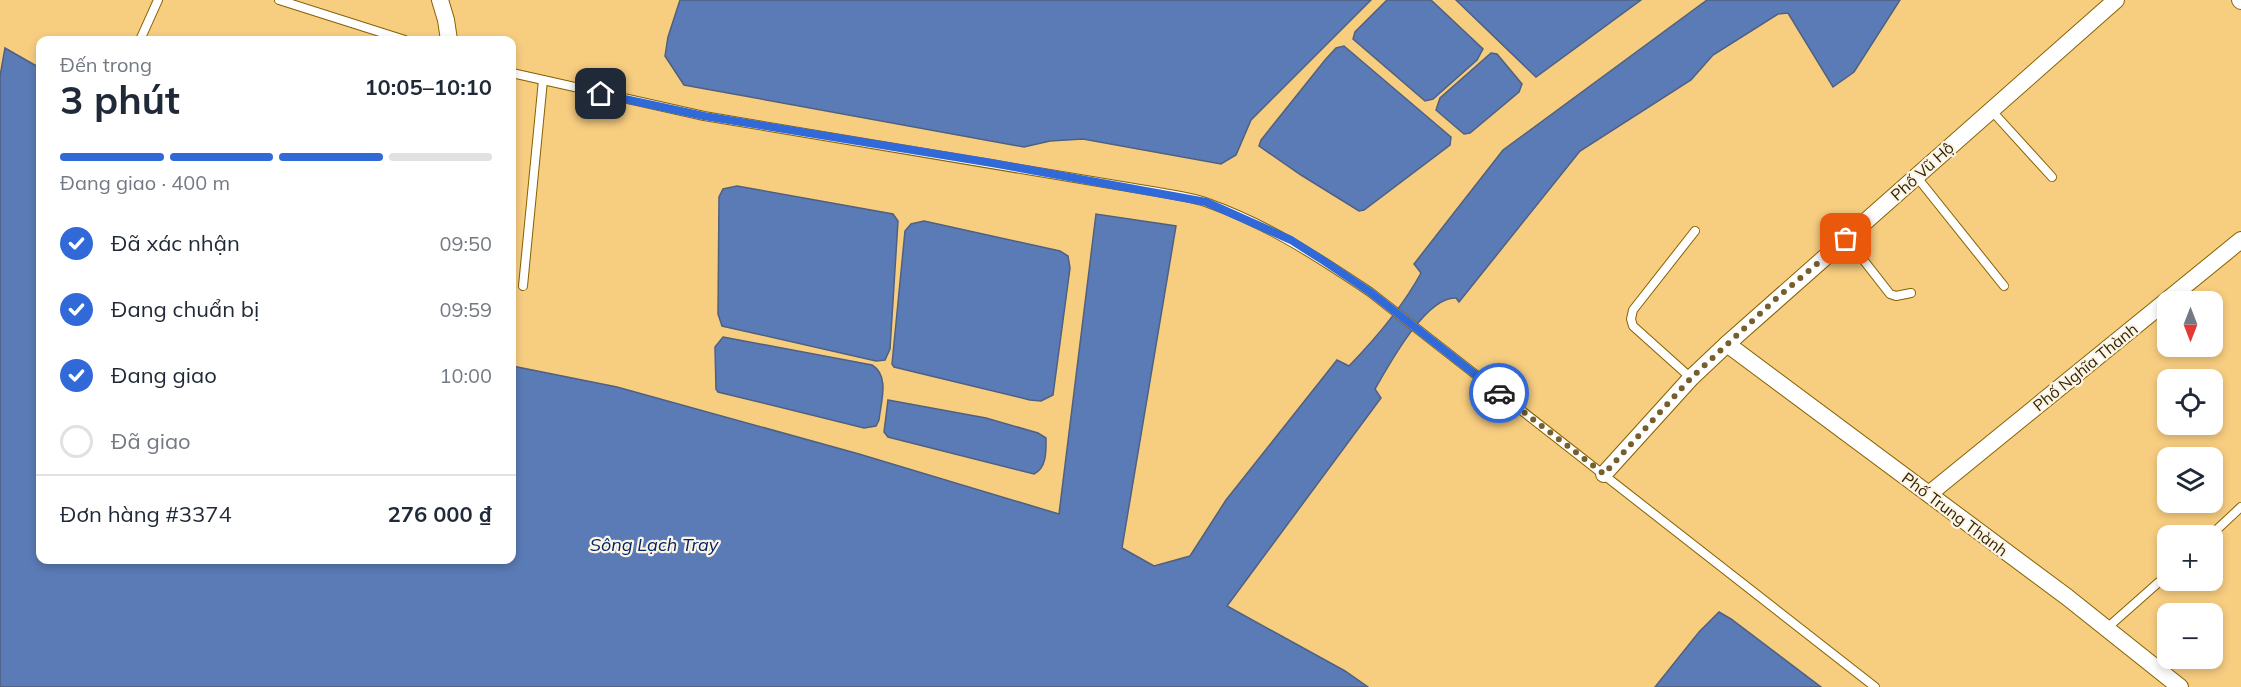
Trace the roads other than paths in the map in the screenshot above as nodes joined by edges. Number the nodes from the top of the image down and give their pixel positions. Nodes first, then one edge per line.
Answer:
1 (158, 0) edge
2 (279, 0) edge
3 (440, 0) edge
4 (2116, 0) edge
5 (142, 36) edge
6 (392, 36) edge
7 (448, 36) edge
8 (516, 74) edge
9 (543, 80) junction
10 (1991, 110) junction
11 (1916, 176) junction
12 (2052, 177) dead end
13 (1695, 231) dead end
14 (1846, 239) junction
15 (2241, 240) edge
16 (523, 286) dead end
17 (2004, 286) dead end
18 (1911, 293) dead end
19 (1722, 349) junction
20 (1692, 376) junction
21 (1604, 474) junction
22 (1929, 494) junction
23 (2241, 507) edge
24 (2222, 525) edge
25 (2157, 584) edge
26 (2107, 628) junction
27 (1875, 687) edge
28 (2180, 687) edge

1 - 5 lane
2 - 6 lane
3 - 7 street
4 - 10 street, Phố Vũ Hộ
8 - 9 lane
9 - 16 lane
9 - 21 lane
10 - 11 street, Phố Vũ Hộ
10 - 12 lane
11 - 14 street, Phố Vũ Hộ
11 - 17 lane
13 - 20 lane
14 - 18 lane
14 - 19 street, Phố Vũ Hộ
15 - 22 street, Phố Nghĩa Thành
19 - 20 street, Phố Vũ Hộ
19 - 22 street, Phố Trung Thành
20 - 21 street, Phố Vũ Hộ
21 - 27 lane
22 - 26 street, Phố Trung Thành
23 - 24 lane
25 - 26 lane
26 - 28 street, Phố Trung Thành

